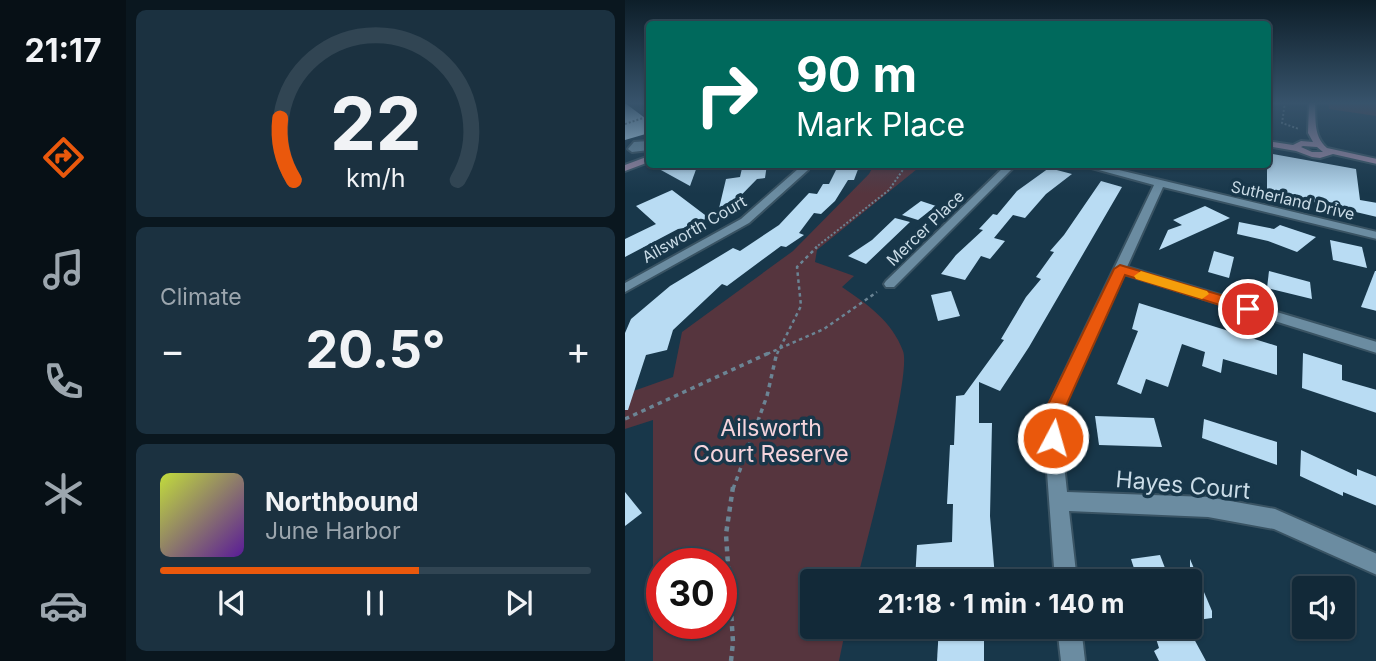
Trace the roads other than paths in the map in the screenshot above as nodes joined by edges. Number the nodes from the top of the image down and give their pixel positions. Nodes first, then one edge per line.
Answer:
1 (1312, 134) joint
2 (1271, 142) edge
3 (1301, 145) junction
4 (1324, 150) junction
5 (646, 152) edge
6 (1372, 161) edge
7 (625, 168) edge
8 (802, 168) edge
9 (1009, 168) edge
10 (1096, 168) edge
11 (1159, 185) junction
12 (1376, 236) edge
13 (1120, 269) junction
14 (890, 284) road end
15 (625, 288) edge
16 (1376, 348) edge
17 (1060, 501) junction
18 (1376, 565) edge
19 (1065, 569) edge
20 (1070, 639) edge
21 (1073, 661) edge

1 - 3 street
1 - 4 street
2 - 3 street
3 - 4 street
4 - 6 street
5 - 7 street
8 - 15 street, Ailsworth Court
9 - 14 street, Mercer Place
10 - 11 street, Sutherland Drive
11 - 12 street, Sutherland Drive
11 - 13 street
13 - 16 street
13 - 17 street
17 - 18 street, Hayes Court
17 - 19 street
20 - 21 street

